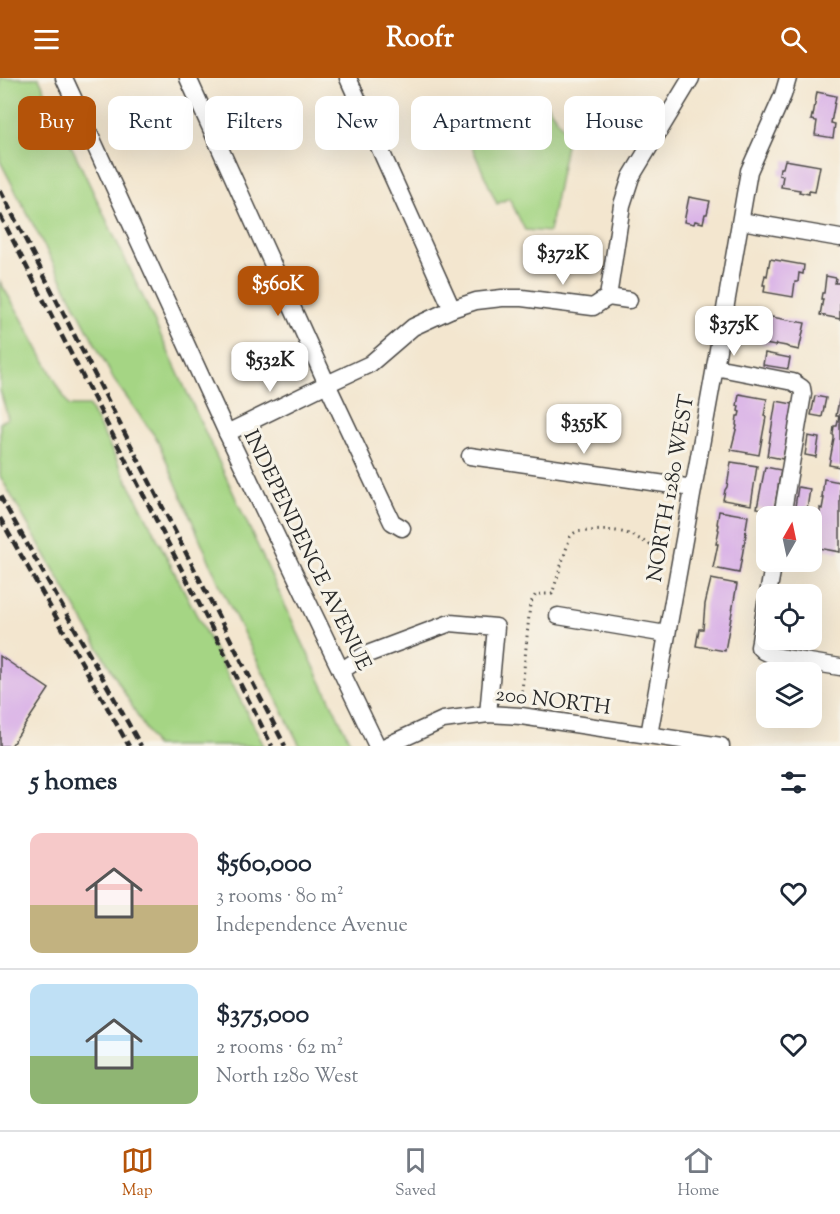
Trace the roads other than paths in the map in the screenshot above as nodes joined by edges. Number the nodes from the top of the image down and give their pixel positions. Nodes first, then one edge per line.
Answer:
1 (64, 78) edge
2 (188, 78) edge
3 (348, 78) edge
4 (691, 78) edge
5 (788, 78) edge
6 (741, 221) junction
7 (840, 238) edge
8 (608, 297) junction
9 (629, 300) dead end
10 (452, 309) junction
11 (715, 367) junction
12 (327, 384) junction
13 (227, 433) junction
14 (470, 456) dead end
15 (693, 488) junction
16 (784, 506) edge
17 (402, 528) dead end
18 (558, 616) dead end
19 (666, 634) junction
20 (762, 650) edge
21 (840, 667) edge
22 (341, 670) junction
23 (488, 714) junction
24 (649, 735) junction
25 (377, 746) edge
26 (386, 746) edge
27 (720, 746) edge

1 - 13 street, INDEPENDENCE AVENUE
2 - 12 street
3 - 10 street
4 - 8 street
5 - 6 street, NORTH 1280 WEST
6 - 7 street
6 - 11 street, NORTH 1280 WEST
8 - 9 street
8 - 10 street
10 - 12 street
11 - 15 street, NORTH 1280 WEST
11 - 16 street
12 - 13 street
12 - 17 street
13 - 22 street, INDEPENDENCE AVENUE
14 - 15 street
15 - 19 street, NORTH 1280 WEST
18 - 19 street
19 - 24 street, NORTH 1280 WEST
20 - 21 street
22 - 23 street
22 - 25 street, INDEPENDENCE AVENUE
23 - 24 street, 200 NORTH
23 - 26 street, 200 NORTH
24 - 27 street, 200 NORTH

